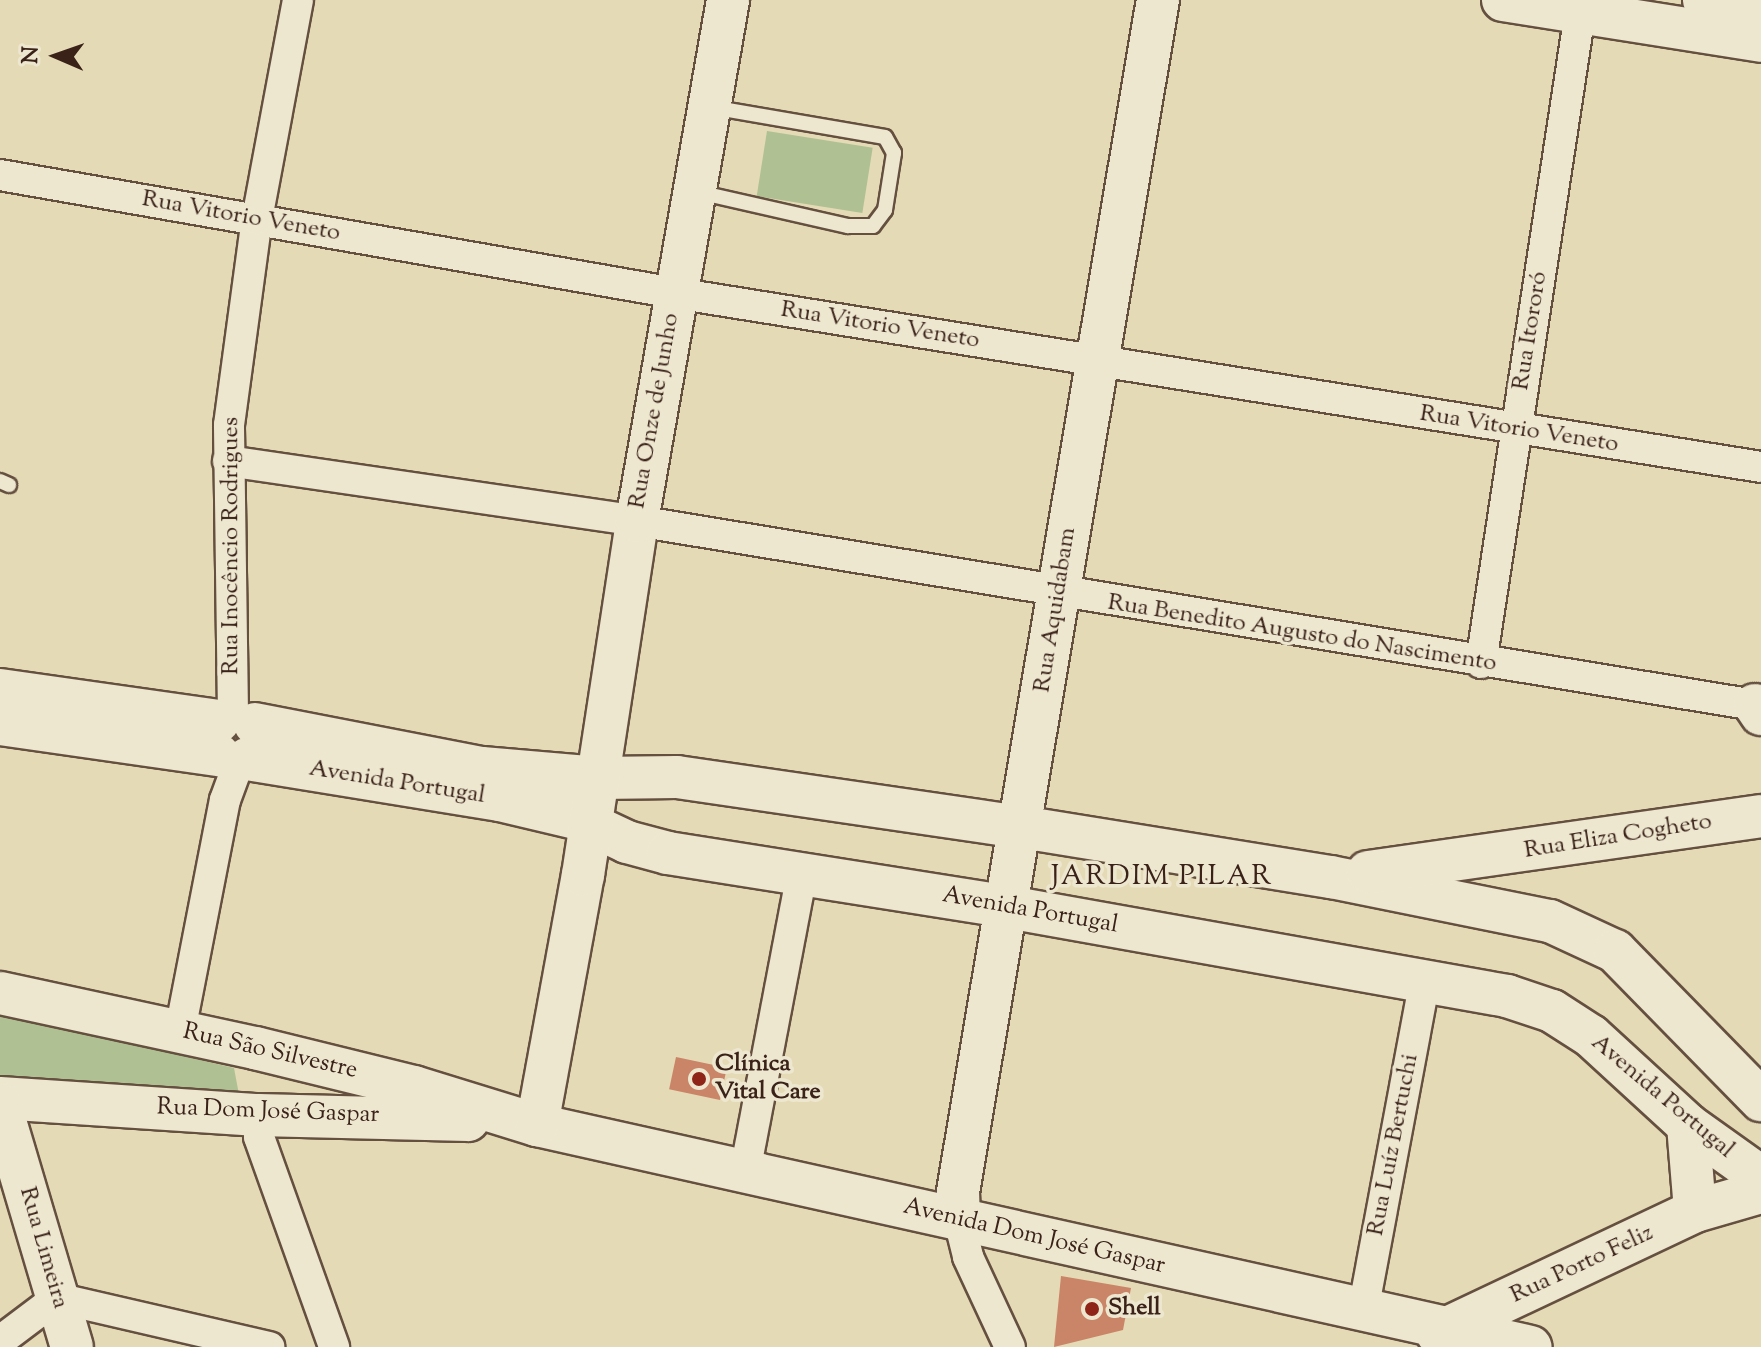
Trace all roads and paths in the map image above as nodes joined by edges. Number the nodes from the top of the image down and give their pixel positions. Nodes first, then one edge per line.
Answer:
1 (298, 0) edge
2 (728, 0) edge
3 (1158, 0) edge
4 (1503, 0) edge
5 (1581, 6) edge
6 (1733, 15) edge
7 (709, 107) junction
8 (0, 175) edge
9 (694, 191) junction
10 (257, 219) junction
11 (675, 293) junction
12 (1095, 361) junction
13 (1516, 430) junction
14 (228, 461) junction
15 (1761, 467) edge
16 (637, 521) junction
17 (1058, 594) junction
18 (1481, 663) junction
19 (0, 690) edge
20 (1759, 708) edge
21 (0, 724) edge
22 (234, 742) junction
23 (599, 778) junction
24 (1755, 810) edge
25 (592, 824) junction
26 (1021, 827) junction
27 (1474, 859) junction
28 (802, 874) junction
29 (1331, 877) junction
30 (1451, 901) junction
31 (1008, 907) junction
32 (1425, 980) junction
33 (0, 993) edge
34 (180, 1031) junction
35 (255, 1048) junction
36 (1761, 1100) edge
37 (0, 1101) edge
38 (258, 1115) junction
39 (537, 1125) junction
40 (1688, 1125) junction
41 (745, 1172) junction
42 (1761, 1177) edge
43 (1761, 1192) edge
44 (1695, 1211) junction
45 (959, 1220) junction
46 (57, 1298) junction
47 (1363, 1311) junction
48 (1445, 1329) junction
49 (0, 1341) edge
50 (72, 1347) edge
51 (269, 1347) edge
52 (334, 1347) edge
53 (1010, 1347) edge
54 (1407, 1347) edge
55 (1531, 1347) edge

1 - 10 street, Rua Inocêncio Rodrigues
2 - 7 street, Rua Onze de Junho
3 - 12 street, Rua Aquidabam
4 - 5 street
5 - 6 street
5 - 13 street, Rua Itororó
7 - 9 street, Rua Onze de Junho
7 - 9 lane
8 - 10 street, Rua Vitorio Veneto
9 - 11 street, Rua Onze de Junho
10 - 11 street, Rua Vitorio Veneto
10 - 14 street, Rua Inocêncio Rodrigues
11 - 12 street, Rua Vitorio Veneto
11 - 16 street, Rua Onze de Junho
12 - 13 street, Rua Vitorio Veneto
12 - 17 street, Rua Aquidabam
13 - 15 street, Rua Vitorio Veneto
13 - 18 street, Rua Itororó
14 - 16 street, Rua Benedito Augusto do Nascimento
14 - 22 street, Rua Inocêncio Rodrigues
16 - 17 street, Rua Benedito Augusto do Nascimento
16 - 23 street, Rua Onze de Junho
17 - 18 street, Rua Benedito Augusto do Nascimento
17 - 26 street, Rua Aquidabam
18 - 20 street, Rua Benedito Augusto do Nascimento
19 - 22 street, Avenida Portugal
21 - 22 street, Avenida Portugal
22 - 23 street, Avenida Portugal
22 - 25 street, Avenida Portugal
22 - 34 street, Rua Inocêncio Rodrigues
23 - 25 street, Rua Onze de Junho
23 - 26 street, Avenida Portugal
24 - 27 street, Rua Eliza Cogheto
25 - 28 street, Avenida Portugal
25 - 39 street, Rua Onze de Junho
26 - 29 street, Avenida Portugal
26 - 31 street, Rua Aquidabam
27 - 29 street, Rua Eliza Cogheto
27 - 30 street
28 - 31 street, Avenida Portugal
28 - 41 street
29 - 30 street, Avenida Portugal
30 - 36 street, Avenida Portugal
31 - 32 street, Avenida Portugal
31 - 45 street, Rua Aquidabam
32 - 40 street, Avenida Portugal
32 - 47 street, Rua Luíz Bertuchi
33 - 34 street, Rua São Silvestre
34 - 35 street, Rua São Silvestre
35 - 38 street
35 - 39 street, Rua São Silvestre
37 - 38 street, Rua Dom José Gaspar
37 - 46 street, Rua Limeira
38 - 39 street, Rua Dom José Gaspar
38 - 52 street
39 - 41 street, Avenida Dom José Gaspar
40 - 42 street, Avenida Portugal
40 - 44 street
41 - 45 street, Avenida Dom José Gaspar
43 - 44 street, Rua Porto Feliz
44 - 48 street, Rua Porto Feliz
45 - 47 street, Avenida Dom José Gaspar
45 - 53 street
46 - 49 street
46 - 50 street, Rua Limeira
46 - 51 street
47 - 48 street, Avenida Dom José Gaspar
48 - 54 street, Rua Porto Feliz
48 - 55 street, Avenida Dom José Gaspar

